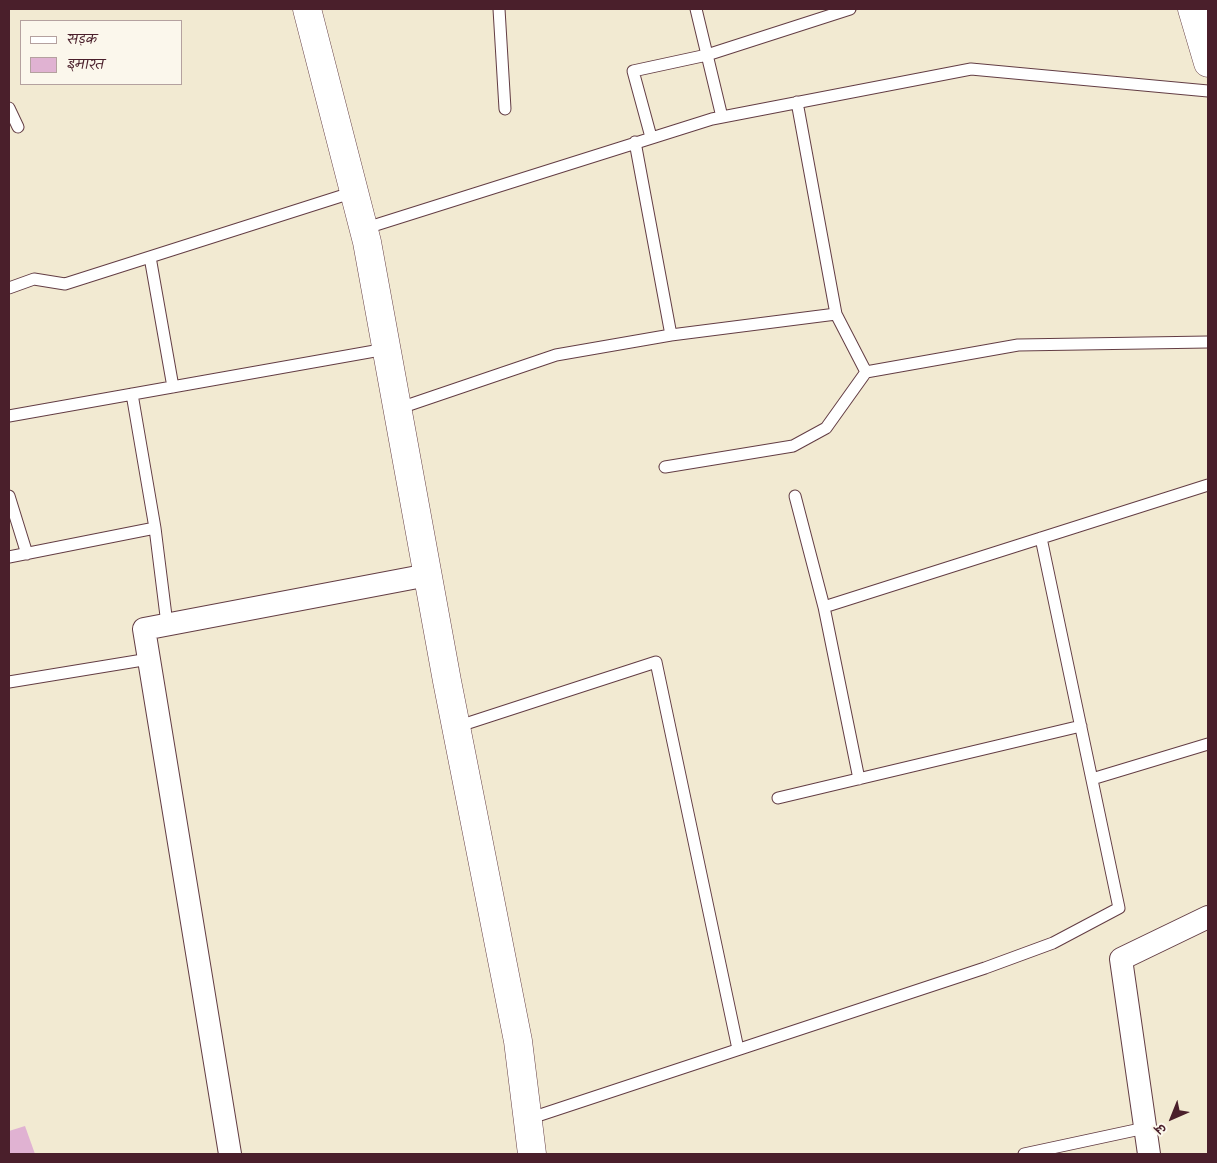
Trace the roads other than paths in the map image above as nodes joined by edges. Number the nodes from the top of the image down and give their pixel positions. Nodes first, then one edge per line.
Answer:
1 (307, 9) edge
2 (499, 9) edge
3 (696, 9) edge
4 (850, 9) edge
5 (1192, 9) edge
6 (708, 56) junction
7 (1208, 63) edge
8 (1208, 91) edge
9 (797, 102) junction
10 (9, 108) edge
11 (505, 109) dead end
12 (722, 117) junction
13 (18, 127) dead end
14 (651, 137) junction
15 (635, 142) junction
16 (354, 192) junction
17 (363, 229) junction
18 (150, 257) junction
19 (9, 288) edge
20 (836, 314) junction
21 (671, 335) junction
22 (1208, 342) edge
23 (386, 349) junction
24 (866, 372) junction
25 (173, 387) junction
26 (132, 394) junction
27 (397, 409) junction
28 (9, 416) edge
29 (664, 467) dead end
30 (1208, 485) edge
31 (9, 496) edge
32 (795, 496) dead end
33 (155, 528) junction
34 (1041, 538) junction
35 (27, 554) junction
36 (9, 557) edge
37 (428, 575) junction
38 (824, 607) junction
39 (167, 624) junction
40 (149, 659) junction
41 (9, 682) edge
42 (1081, 726) junction
43 (456, 727) junction
44 (1208, 744) edge
45 (859, 779) junction
46 (1092, 779) junction
47 (778, 798) dead end
48 (1208, 918) edge
49 (738, 1049) junction
50 (528, 1119) junction
51 (1145, 1128) junction
52 (230, 1154) edge
53 (532, 1154) edge
54 (1024, 1154) edge
55 (1148, 1154) edge

1 - 16 street
2 - 11 lane
3 - 6 lane
4 - 6 lane
5 - 7 street
6 - 12 lane
6 - 14 lane
8 - 9 lane
9 - 12 lane
9 - 20 lane
10 - 13 lane
12 - 14 lane
14 - 15 lane
15 - 17 lane
15 - 21 lane
16 - 17 street
16 - 18 lane
17 - 23 street
18 - 19 lane
18 - 25 lane
20 - 21 lane
20 - 24 lane
21 - 27 lane
22 - 24 lane
23 - 25 lane
23 - 27 street
24 - 29 lane
25 - 26 lane
26 - 28 lane
26 - 33 lane
27 - 37 street
30 - 34 lane
31 - 35 lane
32 - 38 lane
33 - 35 lane
33 - 39 lane
34 - 38 lane
34 - 42 lane
35 - 36 lane
37 - 39 street
37 - 43 street
38 - 45 lane
39 - 40 street
40 - 41 lane
40 - 52 street
42 - 45 lane
42 - 46 lane
43 - 49 lane
43 - 50 street
44 - 46 lane
45 - 47 lane
46 - 49 lane
48 - 51 street
49 - 50 lane
50 - 53 street
51 - 54 lane
51 - 55 street

